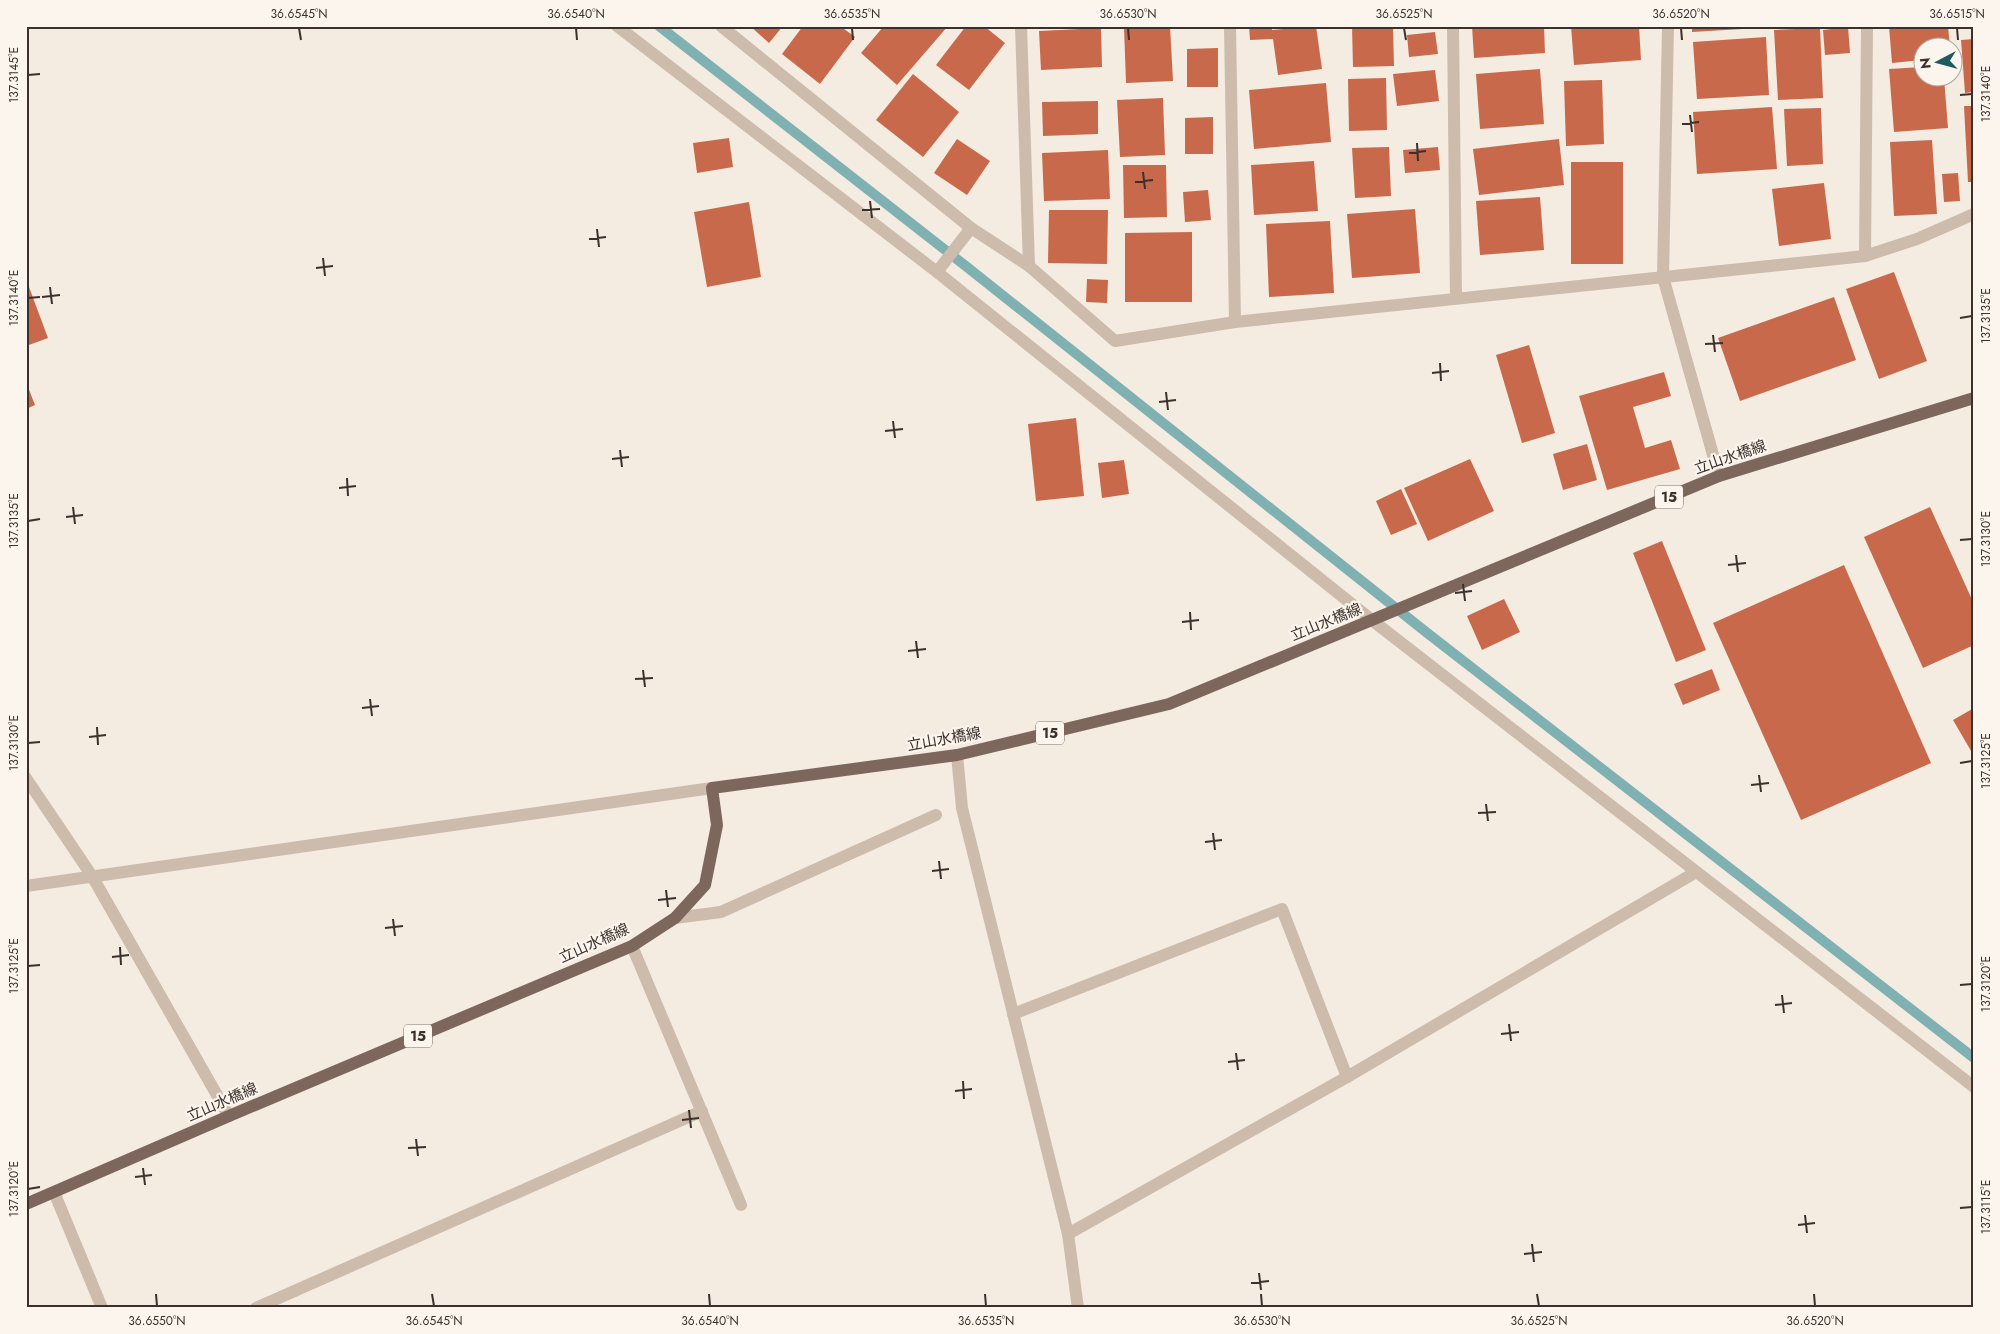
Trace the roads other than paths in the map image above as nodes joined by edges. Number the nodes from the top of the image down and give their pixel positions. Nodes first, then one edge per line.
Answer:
1 (618, 26) edge
2 (721, 26) edge
3 (1021, 26) edge
4 (1230, 26) edge
5 (1453, 26) edge
6 (1668, 26) edge
7 (1867, 26) edge
8 (1974, 214) edge
9 (971, 228) junction
10 (1865, 256) junction
11 (1029, 266) junction
12 (937, 272) junction
13 (1663, 277) junction
14 (1456, 298) junction
15 (1235, 322) junction
16 (1974, 398) edge
17 (1719, 476) junction
18 (1373, 621) junction
19 (957, 755) junction
20 (26, 778) edge
21 (712, 788) junction
22 (936, 815) dead end
23 (1696, 872) junction
24 (92, 876) junction
25 (26, 886) edge
26 (675, 918) junction
27 (632, 946) junction
28 (1014, 1014) junction
29 (1347, 1077) junction
30 (1974, 1087) edge
31 (702, 1111) junction
32 (228, 1116) junction
33 (54, 1192) junction
34 (26, 1204) edge
35 (741, 1205) dead end
36 (1068, 1234) junction
37 (102, 1308) edge
38 (256, 1308) edge
39 (1078, 1308) edge

1 - 12 street
2 - 9 street
3 - 11 street
4 - 15 street
5 - 14 street
6 - 13 street
7 - 10 street
8 - 10 street
9 - 11 street
9 - 12 street
10 - 13 street
11 - 15 street
12 - 18 street
13 - 14 street
13 - 17 street
14 - 15 street
16 - 17 main road, 立山水橋線 / 15
17 - 18 main road, 立山水橋線 / 15
18 - 19 main road, 立山水橋線 / 15
18 - 23 street
19 - 21 main road, 立山水橋線 / 15
19 - 28 street
20 - 24 street
21 - 24 street
21 - 26 main road, 立山水橋線 / 15
22 - 26 street
23 - 29 street
23 - 30 street
24 - 25 street
24 - 32 street
26 - 27 main road, 立山水橋線 / 15
27 - 31 street
27 - 32 main road, 立山水橋線 / 15
28 - 29 street
28 - 36 street
29 - 36 street
31 - 35 street
31 - 38 street
32 - 33 main road, 立山水橋線 / 15
33 - 34 main road, 立山水橋線 / 15
33 - 37 street
36 - 39 street

